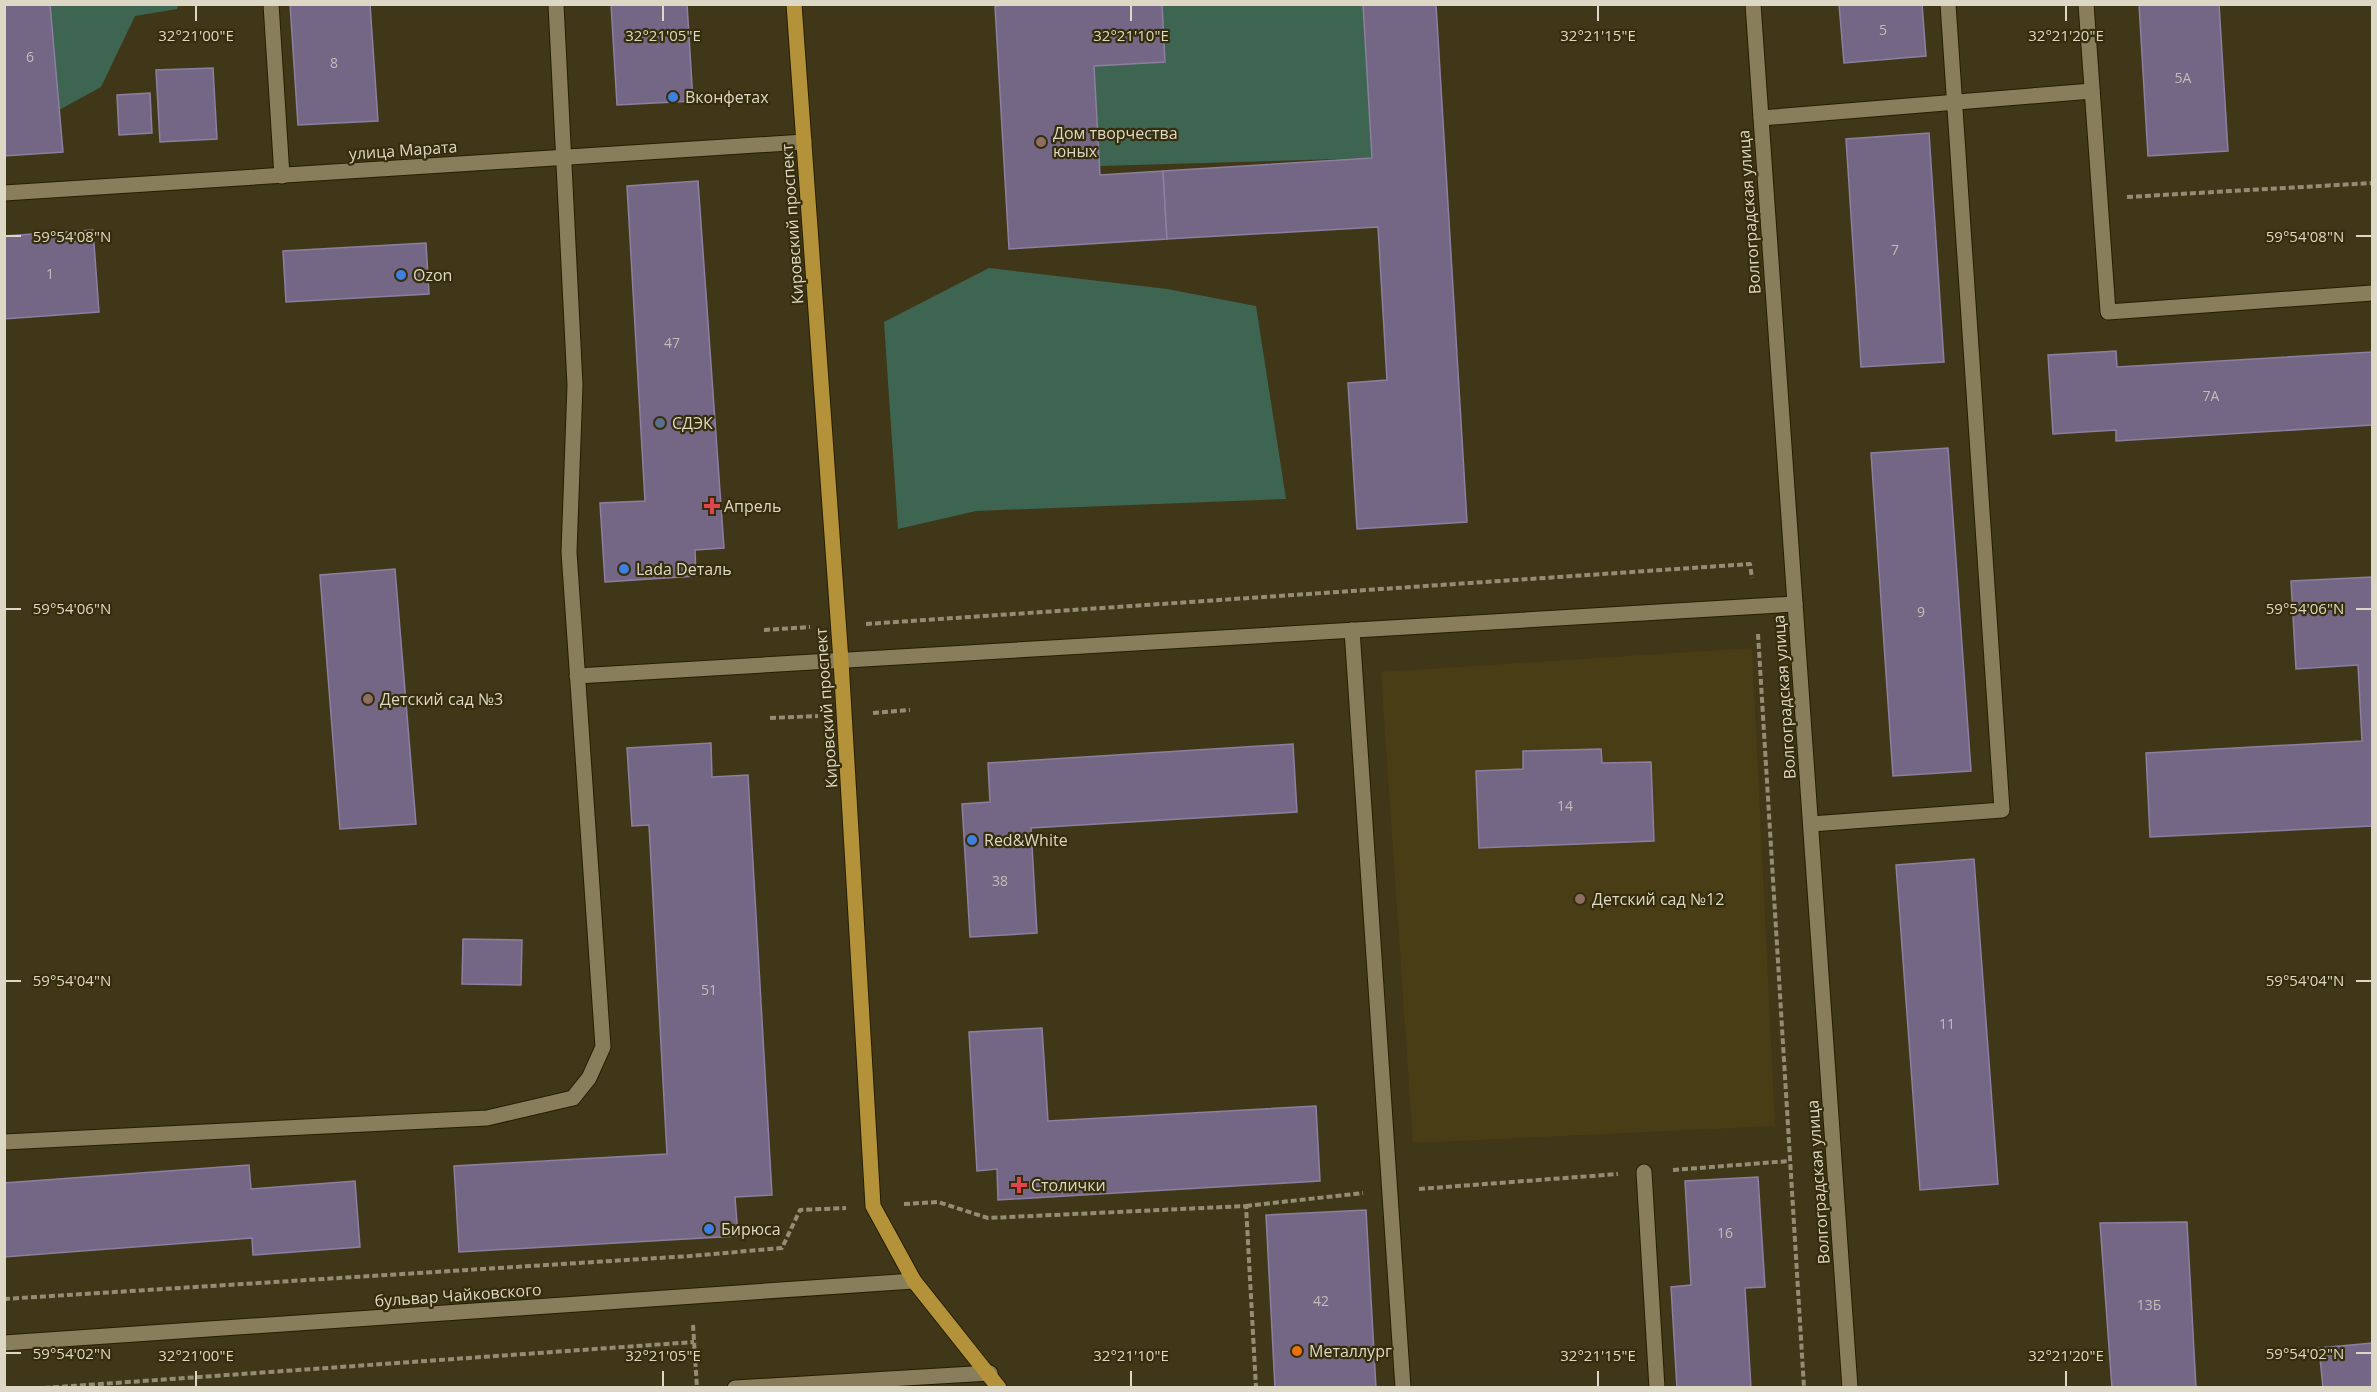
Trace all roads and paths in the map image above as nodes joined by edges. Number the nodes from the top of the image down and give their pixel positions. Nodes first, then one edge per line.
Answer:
1 (271, 4) edge
2 (556, 4) edge
3 (794, 4) edge
4 (1753, 4) edge
5 (1948, 4) edge
6 (2086, 4) edge
7 (2092, 91) junction
8 (1955, 103) junction
9 (1761, 118) junction
10 (804, 142) junction
11 (564, 158) junction
12 (282, 176) junction
13 (2373, 183) edge
14 (4, 193) edge
15 (2100, 199) junction
16 (2373, 293) edge
17 (1795, 604) junction
18 (1756, 606) junction
19 (838, 626) junction
20 (764, 630) dead end
21 (1352, 630) junction
22 (841, 661) junction
23 (577, 676) junction
24 (1811, 824) junction
25 (4, 1142) edge
26 (1789, 1161) junction
27 (1644, 1172) junction
28 (1390, 1192) junction
29 (873, 1206) junction
30 (1246, 1206) junction
31 (914, 1281) junction
32 (4, 1299) edge
33 (694, 1342) dead end
34 (4, 1343) edge
35 (990, 1373) junction
36 (761, 1387) edge
37 (44, 1388) edge
38 (735, 1388) edge
39 (999, 1388) edge
40 (1256, 1388) edge
41 (1403, 1388) edge
42 (1657, 1388) edge
43 (1803, 1388) edge
44 (1850, 1388) edge

1 - 12 street
2 - 11 street
3 - 10 main road, Кировский проспект
4 - 9 street, Волгоградская улица
5 - 8 street
6 - 7 street
7 - 8 street
7 - 15 street
8 - 9 street
8 - 24 street
9 - 17 street, Волгоградская улица
10 - 11 street, улица Марата
10 - 19 main road, Кировский проспект
11 - 12 street, улица Марата
11 - 23 street
12 - 14 street, улица Марата
13 - 15 path
15 - 16 street
17 - 18 street
17 - 24 street, Волгоградская улица
18 - 19 path
18 - 21 street
18 - 26 path
19 - 20 path
19 - 22 main road, Кировский проспект
21 - 22 street
21 - 28 street
22 - 23 street
22 - 29 main road, Кировский проспект
23 - 25 street
24 - 44 street, Волгоградская улица
26 - 27 path
26 - 43 path
27 - 28 path
27 - 42 street
28 - 30 path
28 - 41 street
29 - 30 path
29 - 31 main road, Кировский проспект
29 - 32 path
30 - 40 path
31 - 34 street, бульвар Чайковского
31 - 35 main road, Кировский проспект
33 - 37 path
35 - 36 street
35 - 39 main road, Кировский проспект
36 - 38 street

